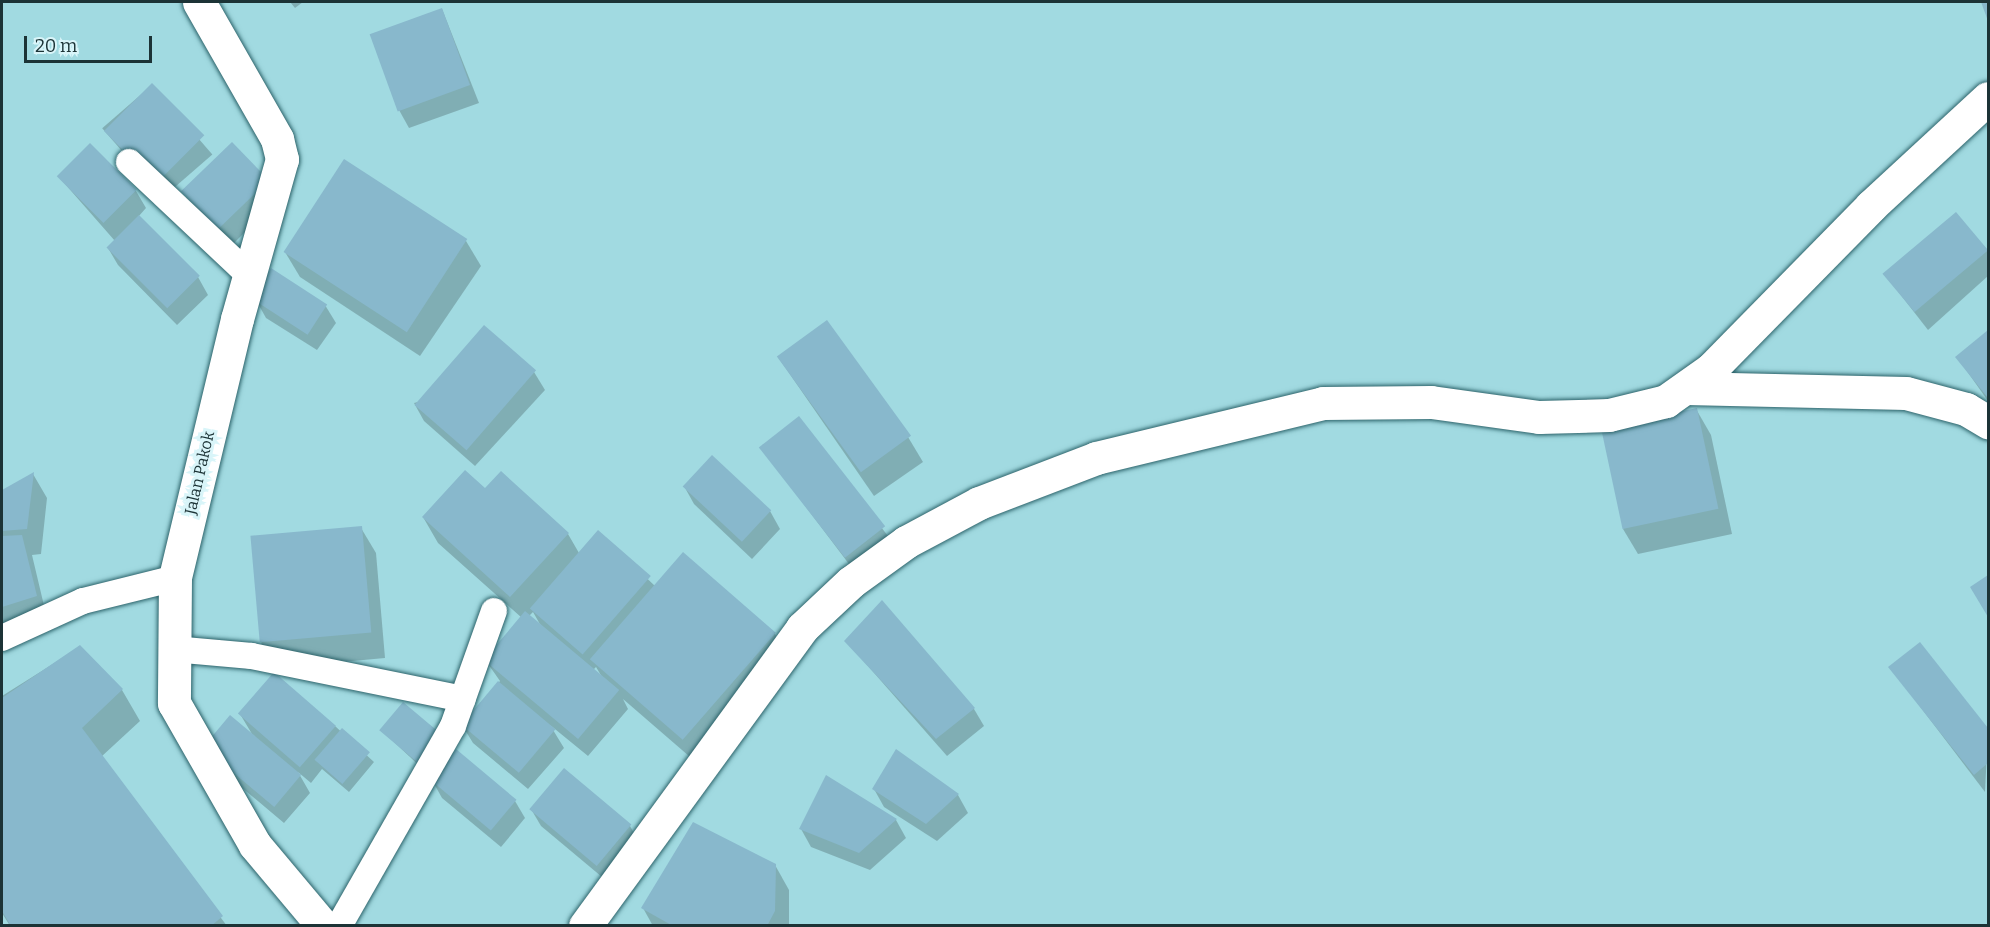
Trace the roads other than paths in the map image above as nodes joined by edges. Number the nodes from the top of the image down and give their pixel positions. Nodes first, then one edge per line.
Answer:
1 (199, 2) edge
2 (1989, 98) edge
3 (129, 162) dead end
4 (249, 274) junction
5 (1686, 388) junction
6 (1989, 422) edge
7 (175, 578) junction
8 (494, 611) dead end
9 (2, 638) edge
10 (173, 650) junction
11 (463, 699) junction
12 (323, 926) edge
13 (339, 926) edge
14 (585, 926) edge

1 - 4 street, Jalan Pakok
2 - 5 street
3 - 4 lane
4 - 7 street, Jalan Pakok
5 - 6 street
5 - 14 street
7 - 9 lane
7 - 10 street, Jalan Pakok
8 - 11 lane
10 - 11 lane
10 - 12 street, Jalan Pakok
11 - 13 lane

